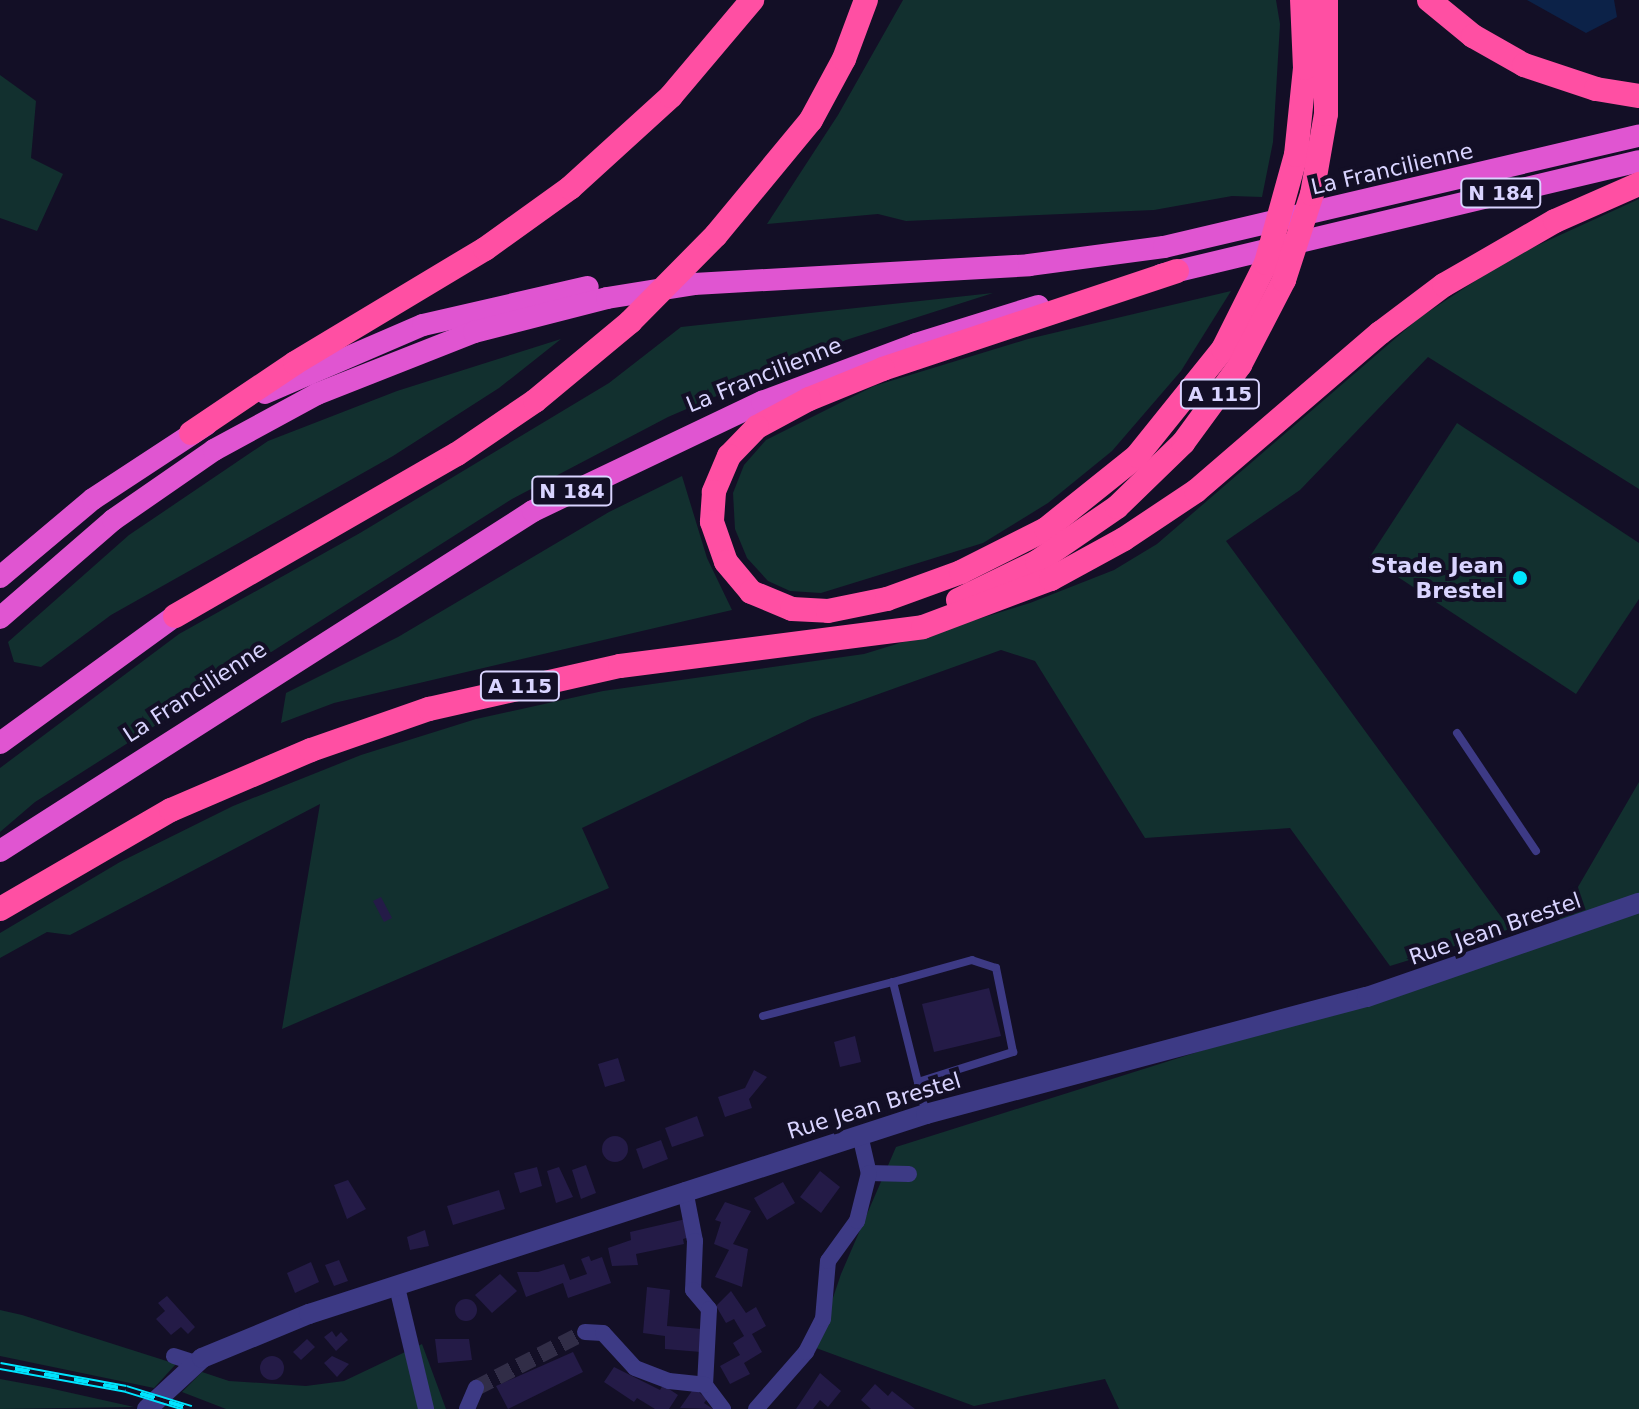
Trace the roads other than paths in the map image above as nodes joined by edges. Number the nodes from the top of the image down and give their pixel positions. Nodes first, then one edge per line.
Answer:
1 (752, 0) edge
2 (866, 0) edge
3 (1302, 0) edge
4 (1326, 0) edge
5 (1429, 0) edge
6 (1639, 96) edge
7 (1639, 136) edge
8 (1639, 161) edge
9 (1639, 184) edge
10 (1177, 271) junction
11 (849, 274) junction
12 (191, 433) junction
13 (0, 577) edge
14 (175, 616) joint
15 (0, 618) edge
16 (886, 629) junction
17 (1457, 733) dead end
18 (0, 743) edge
19 (0, 851) edge
20 (1536, 851) dead end
21 (1639, 903) edge
22 (0, 909) edge
23 (893, 982) junction
24 (763, 1016) dead end
25 (918, 1082) junction
26 (926, 1114) junction
27 (860, 1135) junction
28 (869, 1173) junction
29 (909, 1174) dead end
30 (685, 1190) junction
31 (397, 1287) junction
32 (585, 1332) dead end
33 (705, 1385) junction
34 (476, 1388) tunnel mouth
35 (147, 1409) edge
36 (426, 1409) edge
37 (467, 1409) edge
38 (723, 1409) edge
39 (756, 1409) edge

1 - 12 highway
2 - 14 highway
3 - 10 highway
4 - 16 highway, A 115
5 - 6 highway
7 - 11 highway, La Francilienne / N 184
8 - 10 highway, La Francilienne / N 184
9 - 16 highway
10 - 19 highway, La Francilienne / N 184
11 - 12 highway
11 - 15 highway, La Francilienne / N 184
12 - 13 highway
14 - 18 highway
16 - 22 highway, A 115
17 - 20 lane
21 - 26 street, Rue Jean Brestel
23 - 24 lane
23 - 25 lane
23 - 25 lane
25 - 26 lane
26 - 27 street, Rue Jean Brestel
27 - 28 street
27 - 30 street, Rue Jean Brestel
28 - 29 street
28 - 39 street
30 - 31 street, Rue Jean Brestel
30 - 33 street
31 - 35 street, Rue Jean Brestel
31 - 36 street
32 - 33 street
33 - 38 street
34 - 37 street

